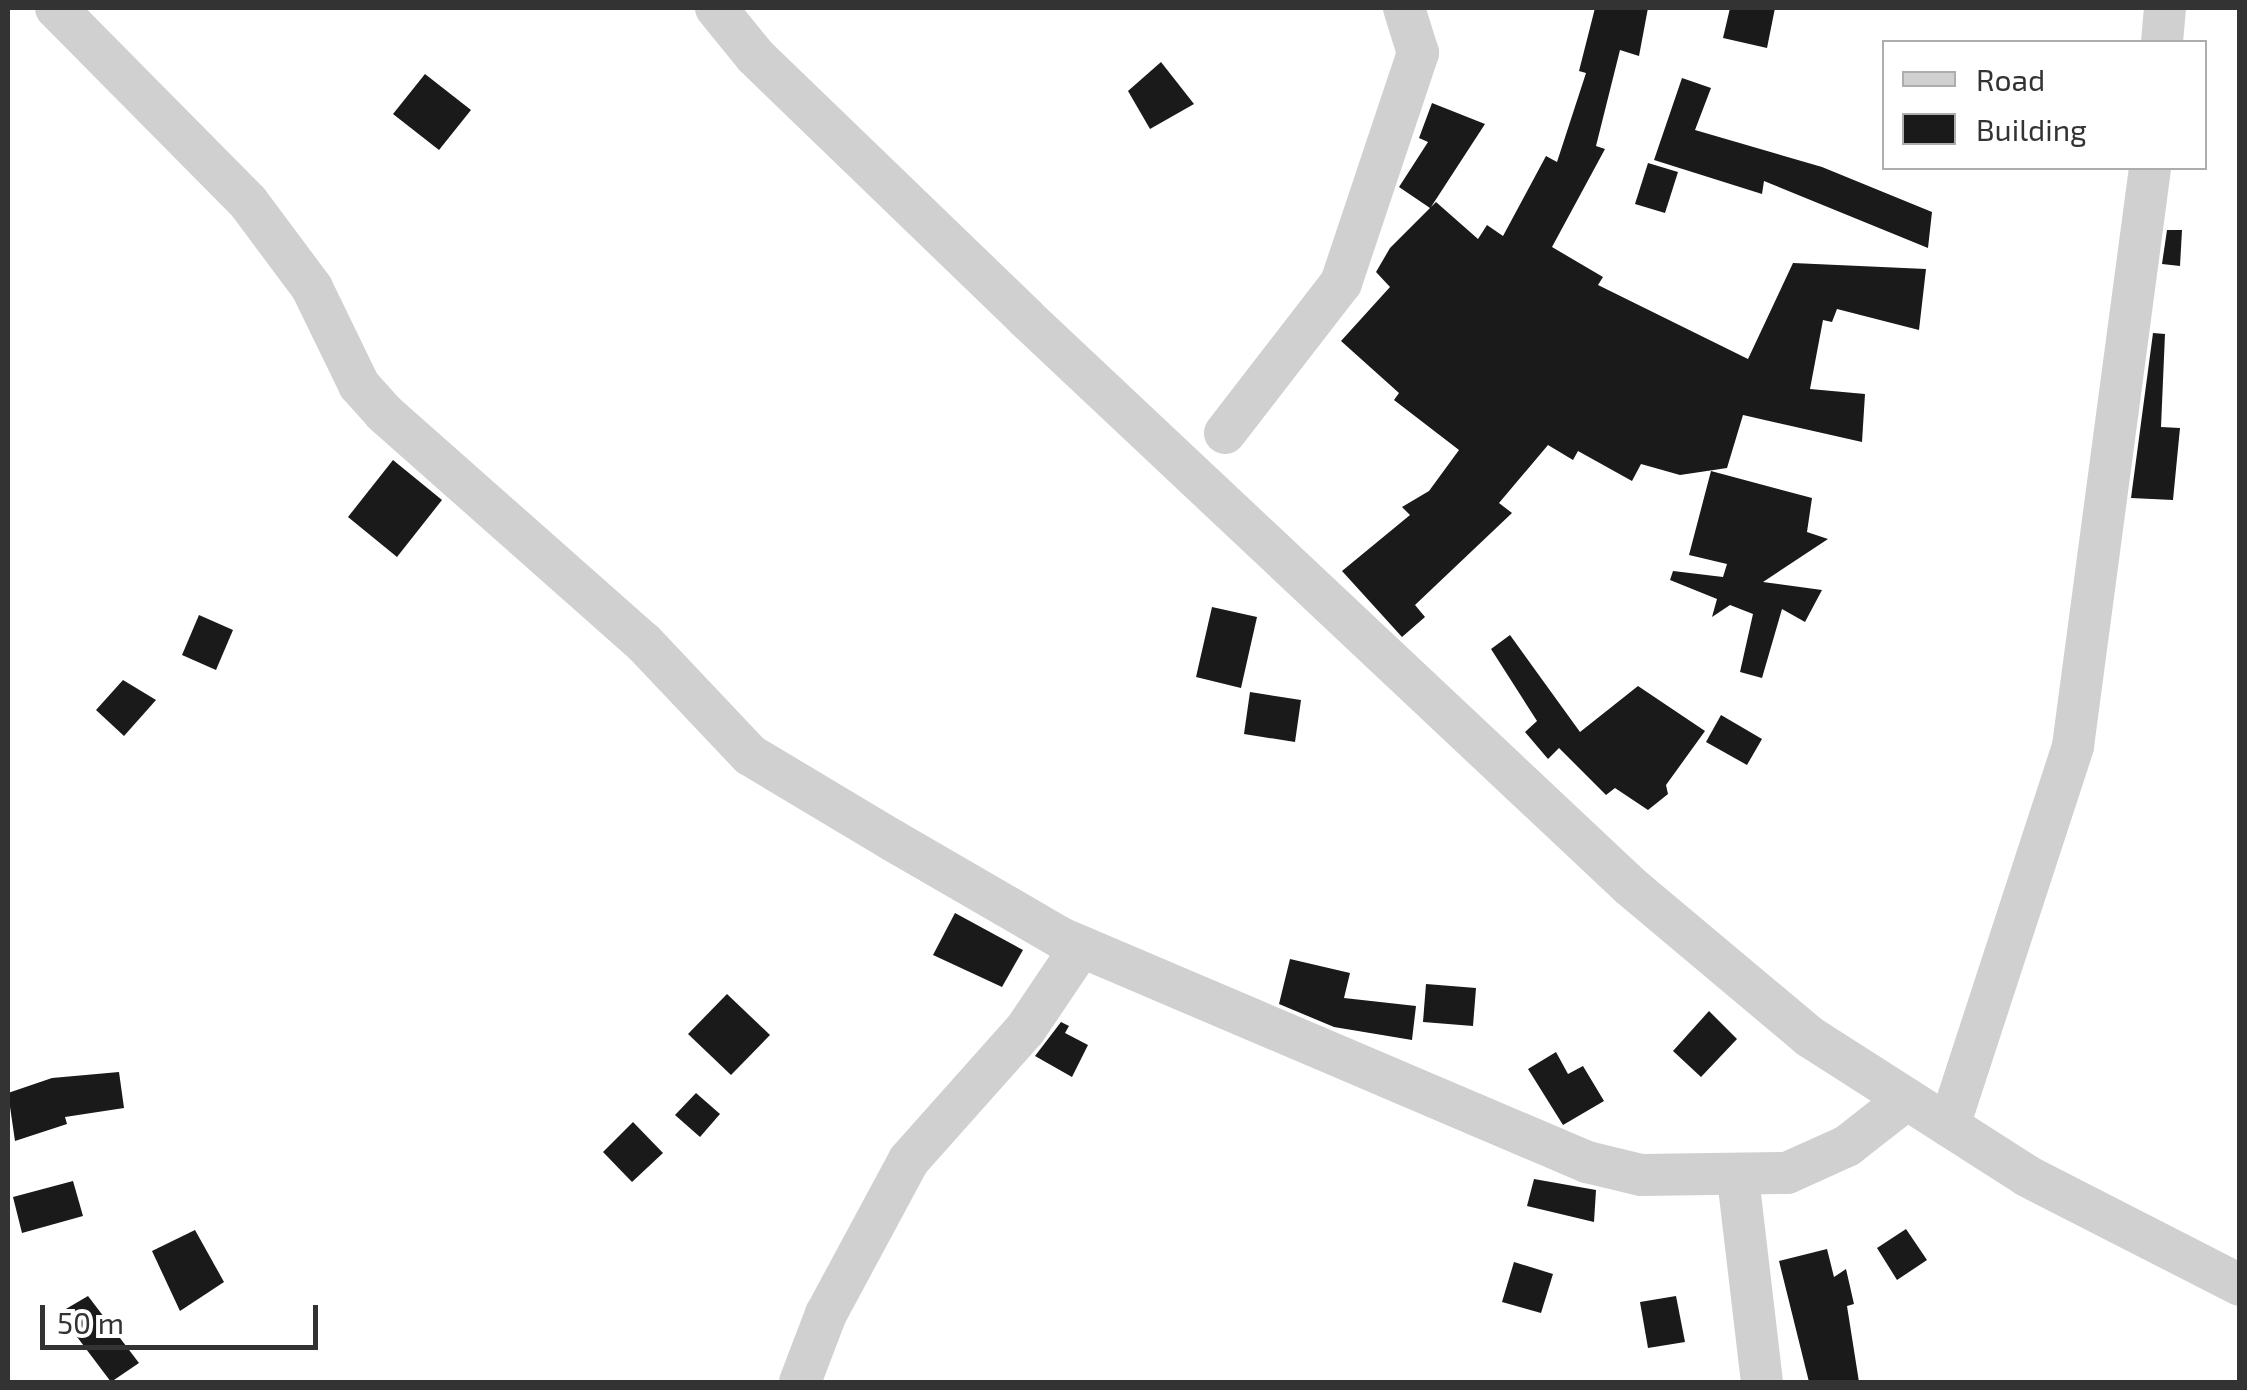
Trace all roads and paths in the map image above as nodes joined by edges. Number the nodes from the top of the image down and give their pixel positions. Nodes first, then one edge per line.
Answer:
1 (56, 8) edge
2 (716, 8) edge
3 (1404, 8) edge
4 (2166, 8) edge
5 (2162, 40) edge
6 (2150, 170) edge
7 (1225, 433) dead end
8 (1081, 948) junction
9 (1907, 1099) junction
10 (1949, 1126) junction
11 (1738, 1178) junction
12 (2240, 1285) edge
13 (800, 1382) edge
14 (1762, 1382) edge

1 - 8 street
2 - 9 street
3 - 7 street
4 - 5 street
6 - 10 street
8 - 11 street
8 - 13 street
9 - 10 street
9 - 11 street
10 - 12 street
11 - 14 street

